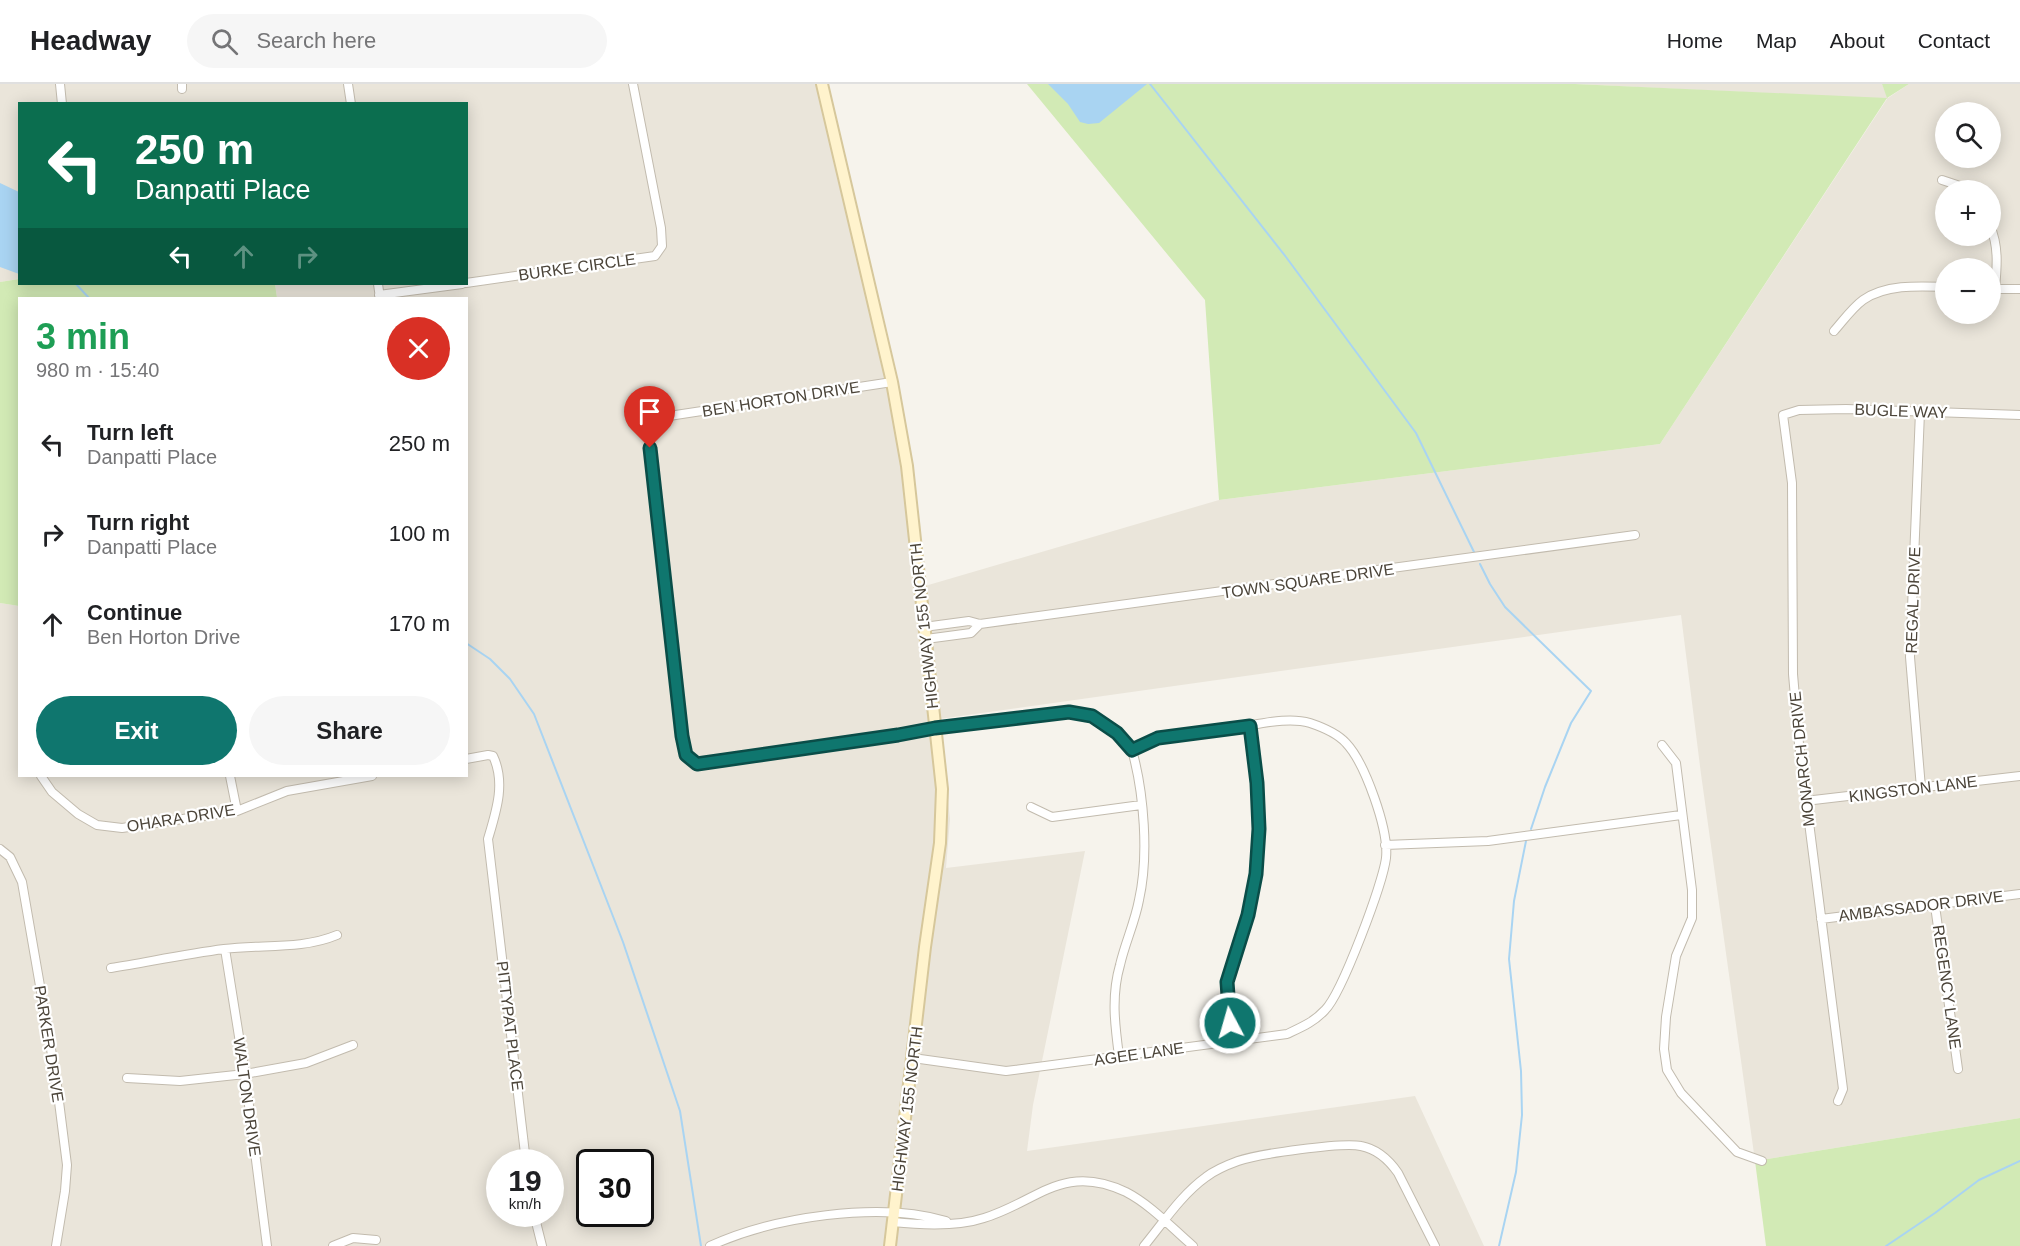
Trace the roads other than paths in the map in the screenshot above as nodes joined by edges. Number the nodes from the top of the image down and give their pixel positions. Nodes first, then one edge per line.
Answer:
1 (60, 84) edge
2 (348, 84) edge
3 (633, 84) edge
4 (822, 84) edge
5 (62, 102) edge
6 (351, 102) edge
7 (468, 283) edge
8 (456, 285) edge
9 (1935, 287) edge
10 (2001, 289) edge
11 (2020, 289) edge
12 (380, 297) edge
13 (1834, 331) dead end
14 (892, 382) junction
15 (1920, 412) junction
16 (1783, 415) joint
17 (2020, 415) edge
18 (1635, 536) dead end
19 (980, 624) junction
20 (924, 627) junction
21 (926, 639) junction
22 (1250, 726) junction
23 (935, 728) junction
24 (1662, 745) dead end
25 (1132, 750) junction
26 (468, 759) edge
27 (2020, 776) edge
28 (42, 777) edge
29 (230, 777) edge
30 (366, 777) edge
31 (1921, 788) junction
32 (1805, 801) junction
33 (1141, 805) junction
34 (1031, 807) dead end
35 (237, 811) junction
36 (1682, 815) junction
37 (1385, 845) junction
38 (0, 849) edge
39 (2020, 894) edge
40 (1935, 906) junction
41 (1821, 919) junction
42 (338, 935) dead end
43 (225, 949) junction
44 (111, 968) dead end
45 (1233, 1041) junction
46 (353, 1045) dead end
47 (1119, 1056) junction
48 (913, 1058) junction
49 (1958, 1069) dead end
50 (245, 1074) junction
51 (127, 1078) dead end
52 (1838, 1101) dead end
53 (524, 1149) edge
54 (1762, 1161) dead end
55 (894, 1217) junction
56 (1165, 1222) junction
57 (537, 1227) edge
58 (376, 1240) dead end
59 (56, 1246) edge
60 (267, 1246) edge
61 (333, 1246) edge
62 (542, 1246) edge
63 (710, 1246) edge
64 (890, 1246) edge
65 (1144, 1246) edge
66 (1194, 1246) edge
67 (1435, 1246) edge

1 - 5 street
2 - 6 street
3 - 7 street, BURKE CIRCLE
4 - 14 main road, HIGHWAY 155 NORTH
8 - 12 street
9 - 13 street
10 - 11 street
14 - 20 main road, HIGHWAY 155 NORTH
14 - 23 street, BEN HORTON DRIVE
15 - 16 street, BUGLE WAY
15 - 17 street, BUGLE WAY
15 - 31 street, REGAL DRIVE
16 - 32 street, MONARCH DRIVE
18 - 19 street, TOWN SQUARE DRIVE
19 - 20 street, TOWN SQUARE DRIVE
19 - 21 street, TOWN SQUARE DRIVE
20 - 21 main road, HIGHWAY 155 NORTH
21 - 23 main road, HIGHWAY 155 NORTH
22 - 25 street, AGEE LANE
22 - 37 street, AGEE LANE
22 - 45 street
23 - 25 street, BEN HORTON DRIVE
23 - 48 main road, HIGHWAY 155 NORTH
24 - 36 street
25 - 33 street
26 - 53 street, PITTYPAT PLACE
27 - 31 street, KINGSTON LANE
28 - 35 street, OHARA DRIVE
29 - 35 street
30 - 35 street, OHARA DRIVE
31 - 32 street, KINGSTON LANE
32 - 41 street, MONARCH DRIVE
33 - 34 street
33 - 47 street
36 - 37 street
36 - 54 street
37 - 45 street, AGEE LANE
38 - 59 street, PARKER DRIVE
39 - 40 street, AMBASSADOR DRIVE
40 - 41 street, AMBASSADOR DRIVE
40 - 49 street, REGENCY LANE
41 - 52 street, MONARCH DRIVE
42 - 43 street
43 - 44 street
43 - 50 street, WALTON DRIVE
45 - 47 street, AGEE LANE
46 - 50 street
47 - 48 street, AGEE LANE
48 - 55 main road, HIGHWAY 155 NORTH
50 - 51 street
50 - 60 street, WALTON DRIVE
55 - 56 street
55 - 63 street
55 - 64 main road, HIGHWAY 155 NORTH
56 - 65 street
56 - 66 street
56 - 67 street
57 - 62 street
58 - 61 street

